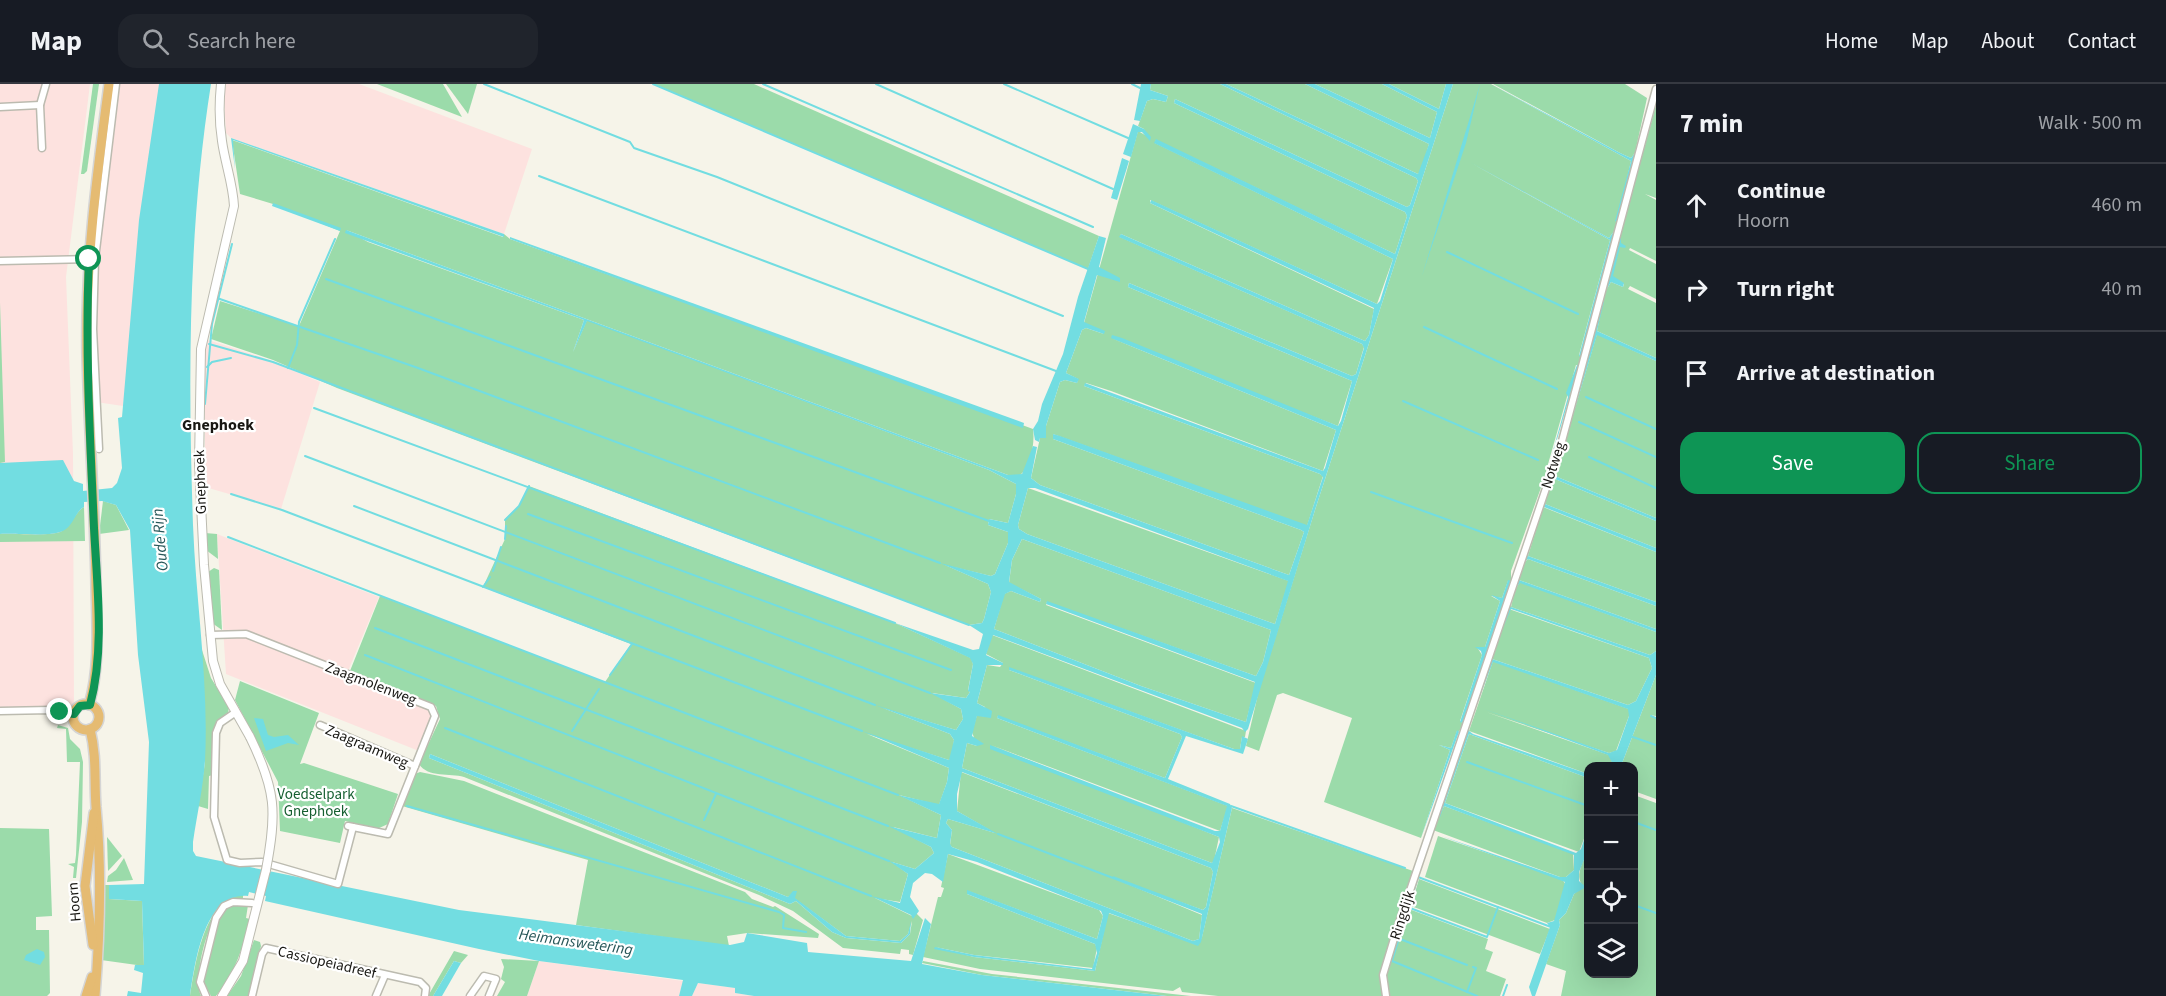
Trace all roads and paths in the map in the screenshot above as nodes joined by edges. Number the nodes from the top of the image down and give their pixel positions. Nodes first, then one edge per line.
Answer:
1 (46, 84) edge
2 (109, 84) edge
3 (116, 84) edge
4 (221, 84) edge
5 (1656, 88) edge
6 (40, 105) junction
7 (0, 107) edge
8 (105, 143) junction
9 (42, 148) dead end
10 (92, 259) junction
11 (0, 261) edge
12 (91, 379) junction
13 (99, 449) dead end
14 (210, 635) junction
15 (90, 705) junction
16 (0, 711) edge
17 (236, 712) junction
18 (74, 714) junction
19 (320, 725) dead end
20 (90, 729) junction
21 (415, 766) junction
22 (96, 805) junction
23 (1429, 835) joint
24 (252, 903) dead end
25 (385, 975) junction
26 (86, 996) edge
27 (94, 996) edge
28 (206, 996) edge
29 (222, 996) edge
30 (252, 996) edge
31 (376, 996) edge
32 (425, 996) edge
33 (470, 996) edge
34 (489, 996) edge
35 (1386, 996) edge

1 - 6 street
2 - 8 main road
3 - 8 street
4 - 14 street, Gnephoek
5 - 23 street, Notweg
6 - 7 street
6 - 9 street
8 - 10 main road
10 - 11 street
10 - 12 main road
12 - 13 street
12 - 15 main road
14 - 17 street, Gnephoek
14 - 21 street, Zaagmolenweg
15 - 18 main road
15 - 20 main road
16 - 18 street
17 - 21 street, Zaagmolenweg
17 - 29 street, Gnephoek, bridge
18 - 20 main road
19 - 21 street, Zaagraamweg
20 - 22 main road, Hoorn
22 - 26 main road, Hoorn
22 - 27 main road, Hoorn
23 - 35 street, Ringdijk
24 - 28 street
25 - 30 street, Cassiopeiadreef
25 - 31 street
25 - 32 street, Cassiopeiadreef
33 - 34 street

